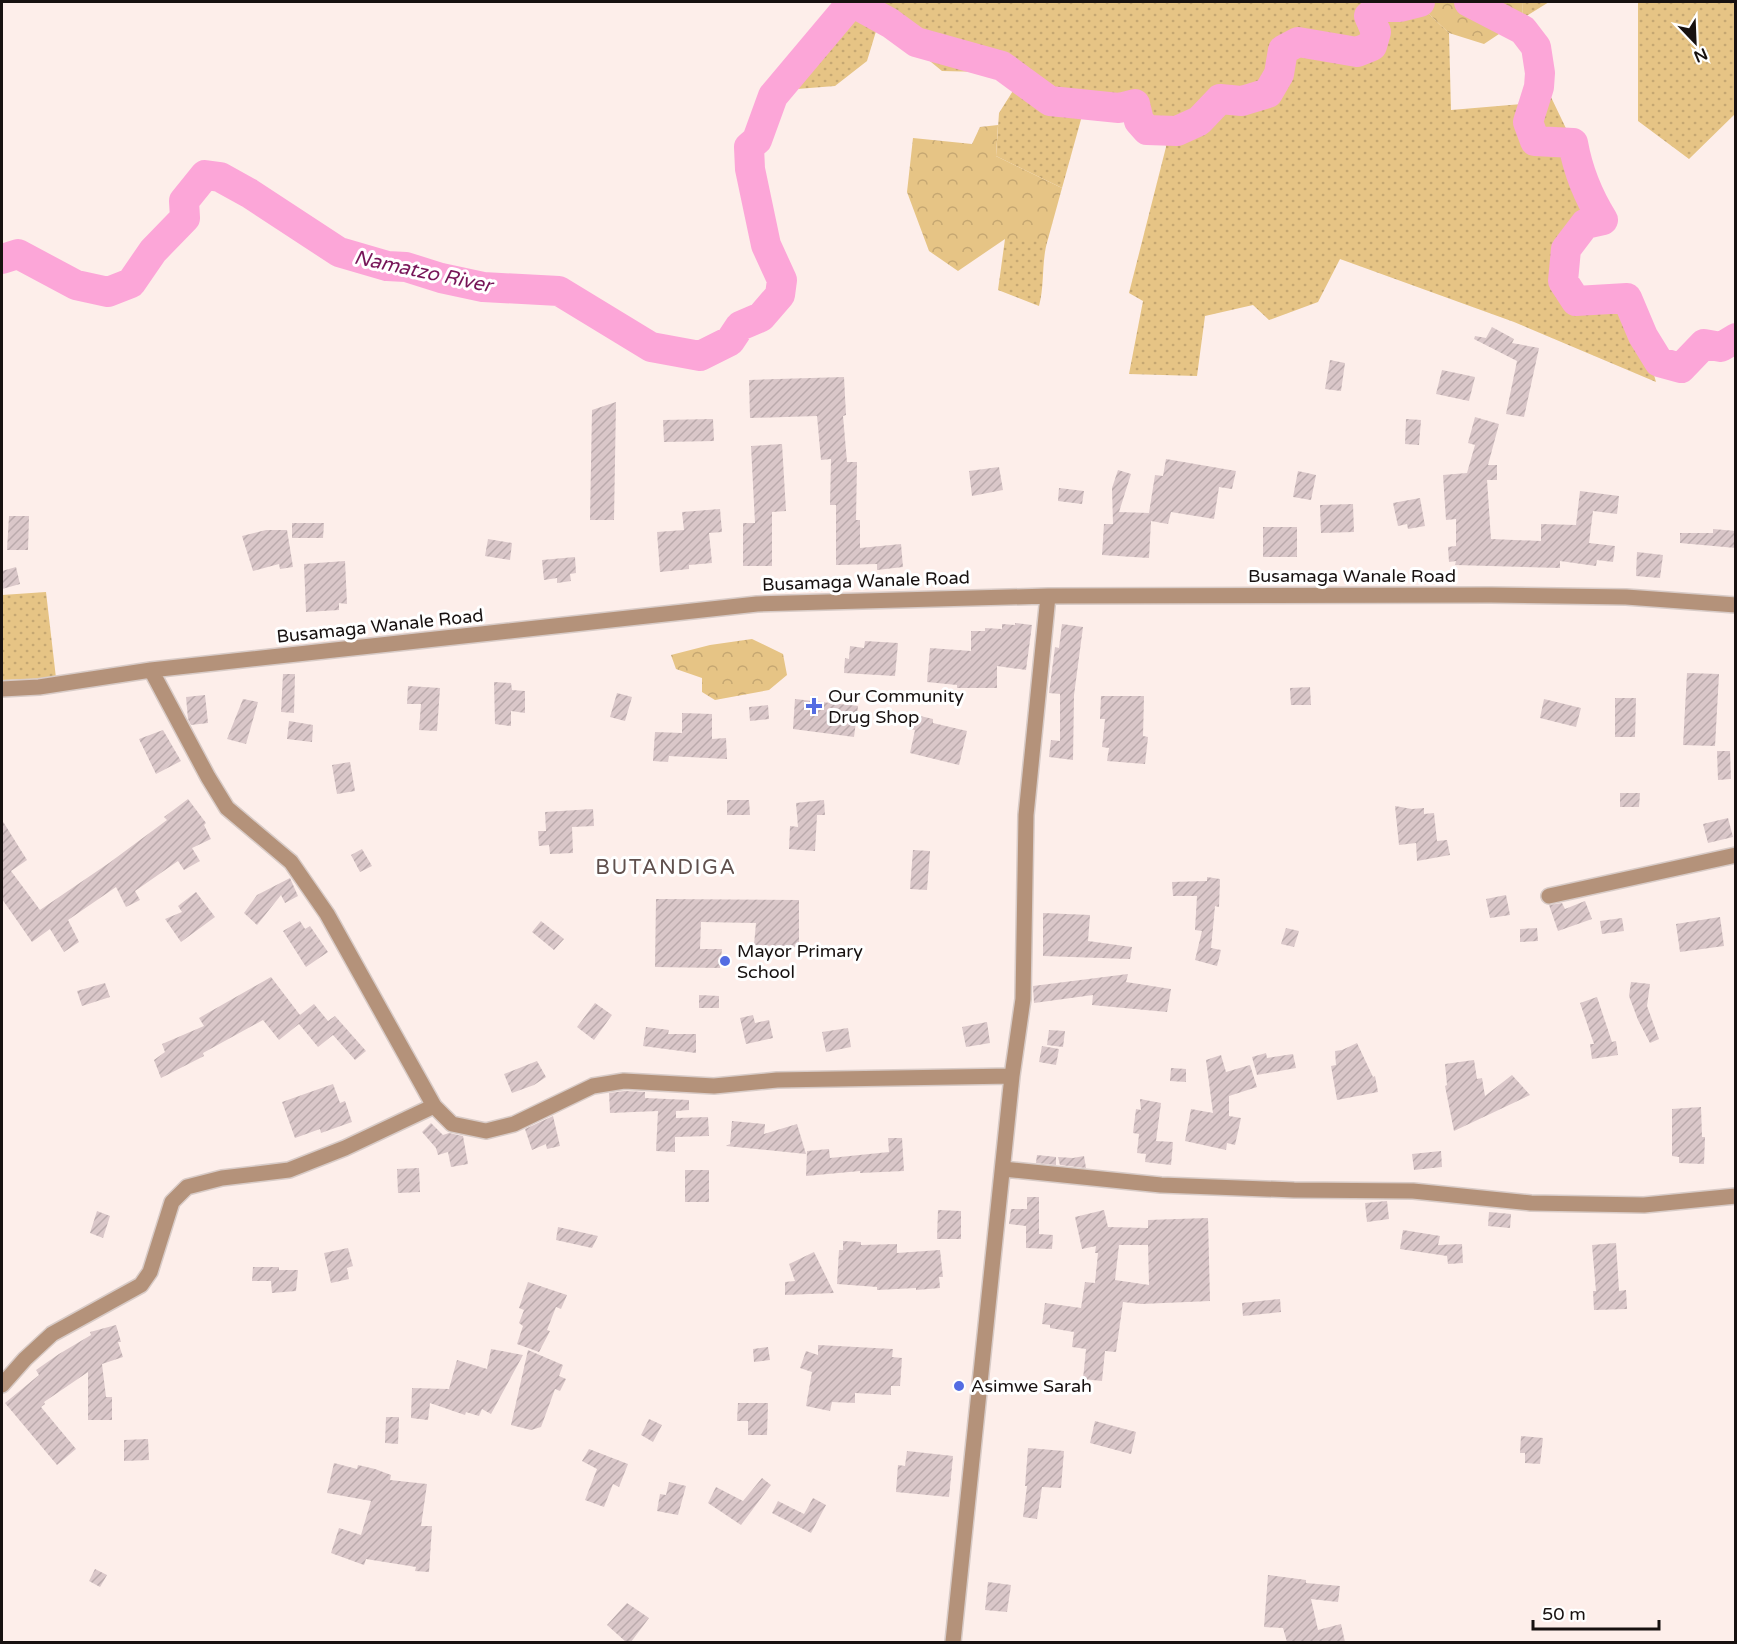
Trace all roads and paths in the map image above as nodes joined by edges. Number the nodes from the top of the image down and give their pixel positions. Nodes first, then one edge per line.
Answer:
1 (1048, 596) junction
2 (1736, 604) edge
3 (151, 670) junction
4 (2, 689) edge
5 (1736, 855) edge
6 (1549, 896) dead end
7 (1012, 1076) junction
8 (434, 1106) junction
9 (1003, 1169) junction
10 (1736, 1196) edge
11 (2, 1385) edge
12 (953, 1642) edge

1 - 2 street, Busamaga Wanale Road
1 - 3 street, Busamaga Wanale Road
1 - 7 street
3 - 4 street, Busamaga Wanale Road
3 - 8 street
5 - 6 street
7 - 8 street
7 - 9 street
8 - 11 street
9 - 10 street
9 - 12 street

